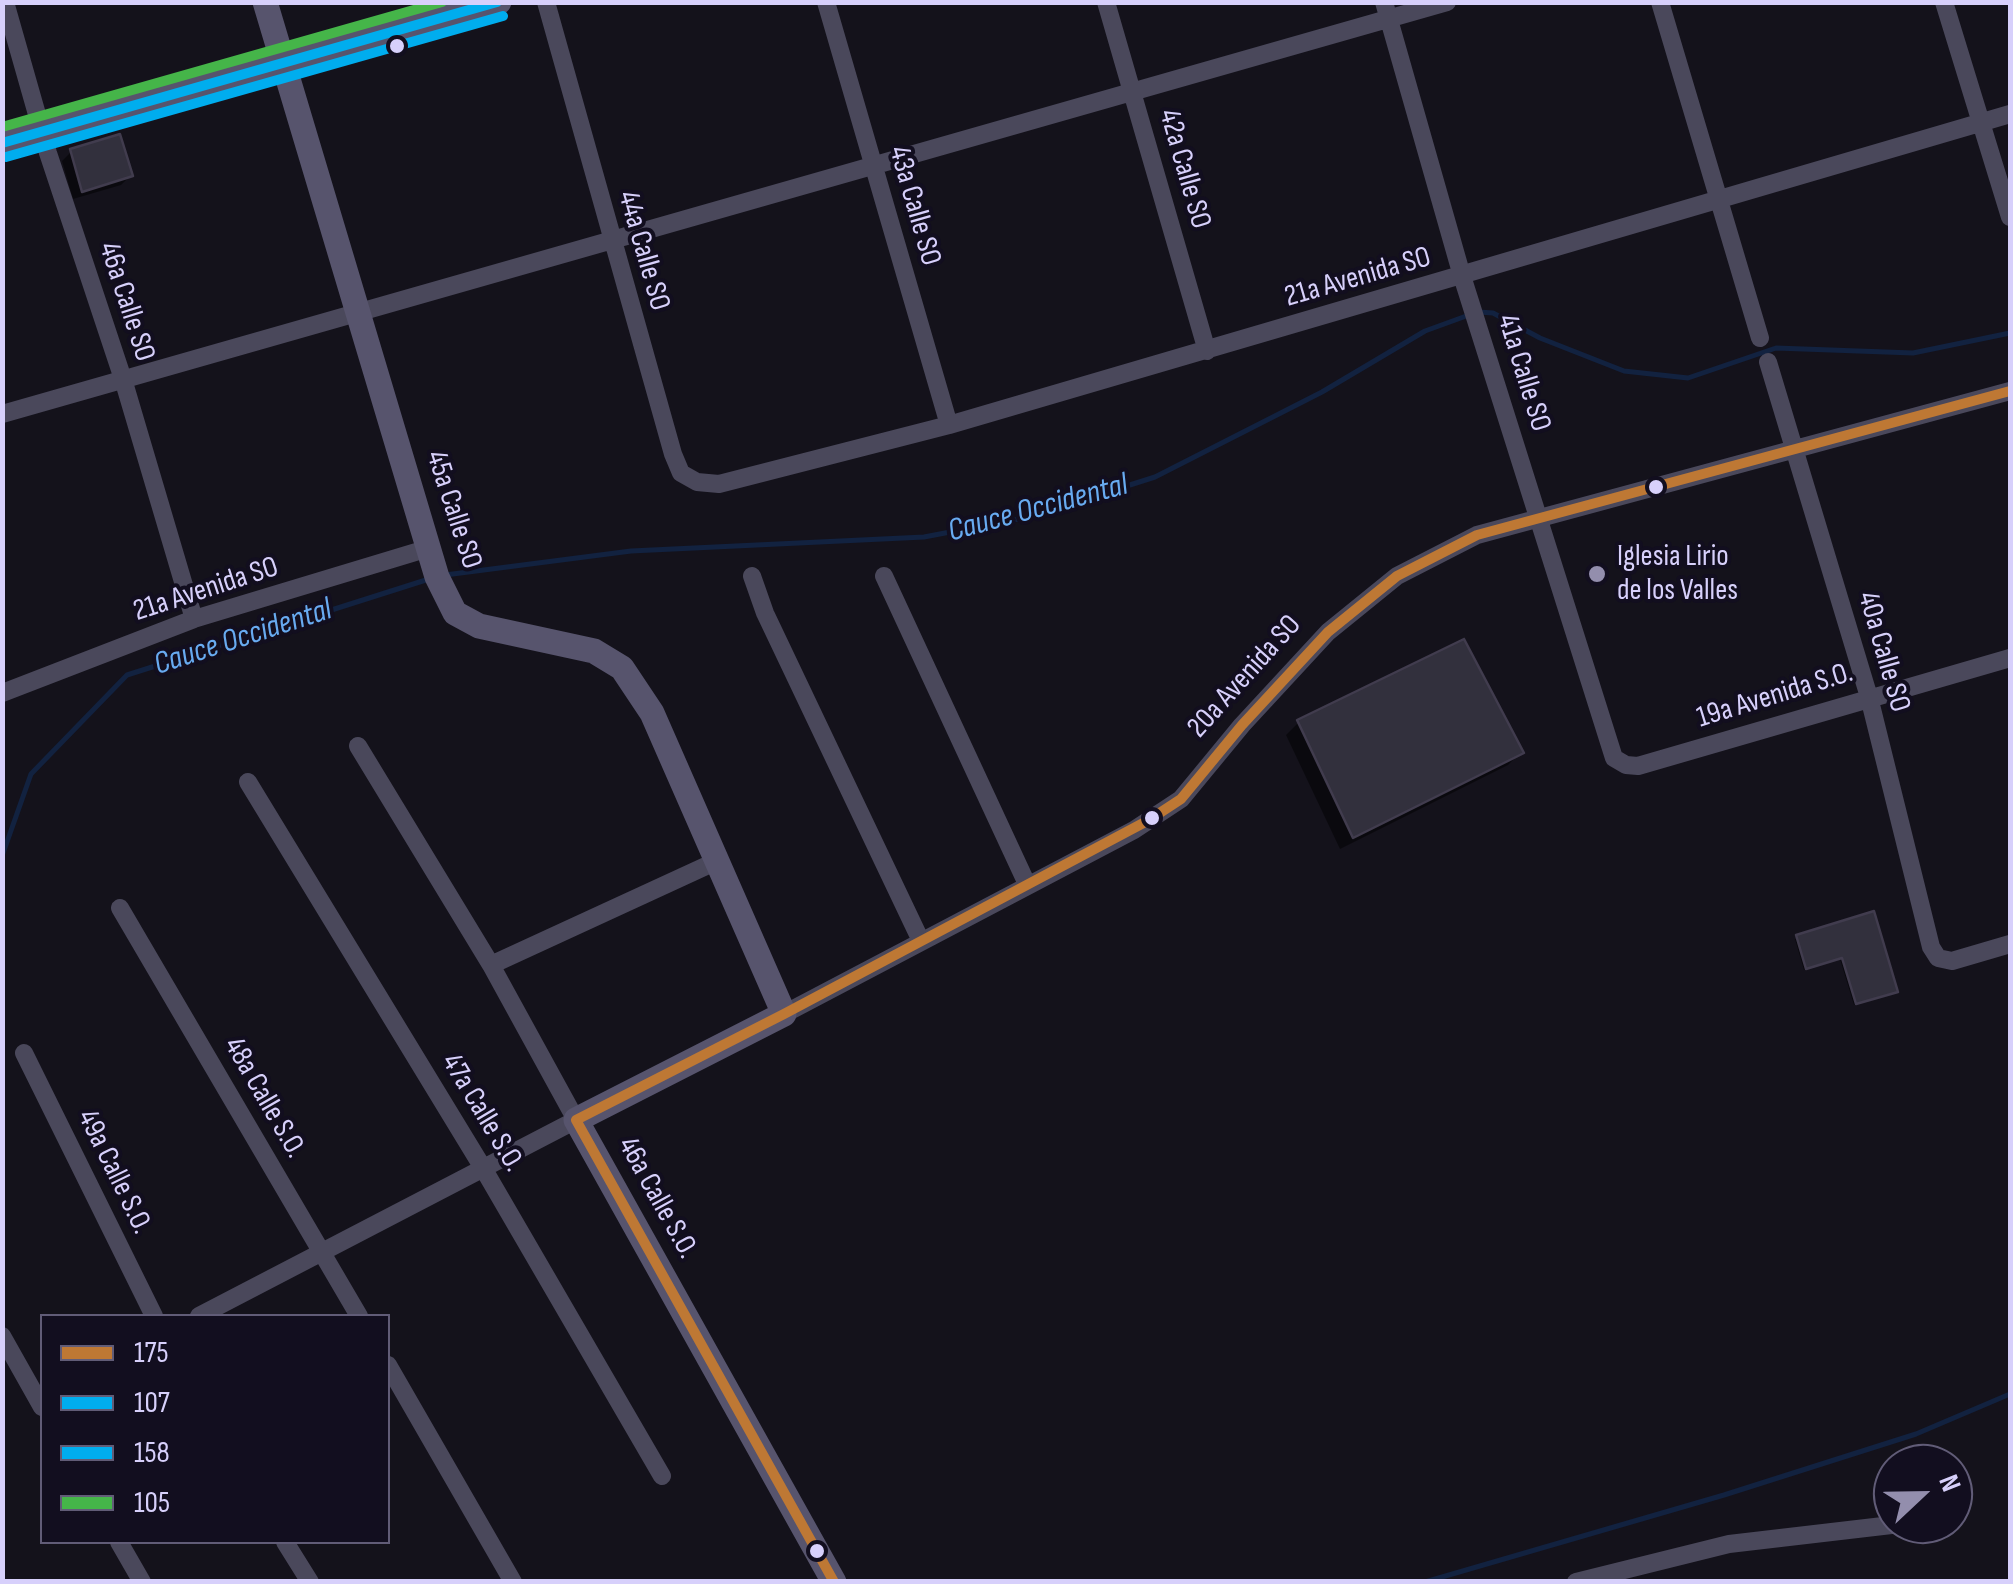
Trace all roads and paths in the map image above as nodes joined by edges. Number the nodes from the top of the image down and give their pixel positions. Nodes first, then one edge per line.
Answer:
1 (4, 2) edge
2 (265, 2) edge
3 (499, 2) edge
4 (546, 2) edge
5 (826, 2) edge
6 (1106, 2) edge
7 (1447, 2) edge
8 (1660, 2) edge
9 (1944, 2) edge
10 (1387, 10) edge
11 (283, 64) junction
12 (1133, 91) junction
13 (2010, 114) edge
14 (1982, 122) junction
15 (42, 132) junction
16 (2, 143) edge
17 (874, 166) junction
18 (1720, 200) junction
19 (2010, 217) edge
20 (611, 240) junction
21 (1462, 276) junction
22 (358, 313) junction
23 (1760, 338) dead end
24 (1207, 351) junction
25 (1768, 362) dead end
26 (123, 380) junction
27 (2010, 391) edge
28 (2, 414) edge
29 (949, 425) junction
30 (1794, 448) junction
31 (719, 484) joint
32 (1538, 518) junction
33 (430, 548) junction
34 (752, 576) dead end
35 (884, 576) dead end
36 (194, 620) junction
37 (2010, 658) edge
38 (2, 693) edge
39 (1868, 697) junction
40 (358, 746) dead end
41 (1614, 758) joint
42 (248, 782) dead end
43 (719, 860) junction
44 (1026, 884) junction
45 (120, 908) dead end
46 (921, 942) junction
47 (2010, 944) edge
48 (491, 965) junction
49 (784, 1014) junction
50 (24, 1053) dead end
51 (576, 1120) junction
52 (484, 1168) junction
53 (322, 1252) junction
54 (153, 1314) edge
55 (204, 1314) edge
56 (358, 1314) edge
57 (2, 1336) edge
58 (390, 1368) edge
59 (40, 1400) edge
60 (662, 1476) dead end
61 (1873, 1527) edge
62 (120, 1544) edge
63 (286, 1544) edge
64 (142, 1582) edge
65 (310, 1582) edge
66 (513, 1582) edge
67 (834, 1582) edge
68 (1576, 1582) edge

1 - 15 street, 46a Calle SO
2 - 11 street, 45a Calle SO
3 - 11 street
4 - 20 street, 44a Calle SO
5 - 17 street, 43a Calle SO
6 - 12 street, 42a Calle SO
7 - 10 street
8 - 18 street
9 - 14 street
10 - 12 street
10 - 21 street, 41a Calle SO
11 - 15 street
11 - 22 street, 45a Calle SO
12 - 17 street
12 - 24 street, 42a Calle SO
13 - 14 street, 21a Avenida SO
14 - 18 street, 21a Avenida SO
14 - 19 street
15 - 16 street
15 - 26 street, 46a Calle SO
17 - 20 street
17 - 29 street, 43a Calle SO
18 - 21 street, 21a Avenida SO
18 - 23 street
20 - 22 street
20 - 31 street, 44a Calle SO
21 - 24 street, 21a Avenida SO
21 - 32 street, 41a Calle SO
22 - 26 street
22 - 33 street, 45a Calle SO
24 - 29 street, 21a Avenida SO
25 - 30 street, 40a Calle SO
26 - 28 street
26 - 36 street, 46a Calle SO
27 - 30 street, 20a Avenida SO
29 - 31 street, 21a Avenida SO
30 - 32 street, 20a Avenida SO
30 - 39 street, 40a Calle SO
32 - 41 street, 41a Calle SO
32 - 44 street, 20a Avenida SO
33 - 36 street, 21a Avenida SO
33 - 43 street, 45a Calle SO
34 - 46 street
35 - 44 street
36 - 38 street, 21a Avenida SO
37 - 39 street, 19a Avenida S.O.
39 - 41 street, 19a Avenida S.O.
39 - 47 street, 40a Calle SO
40 - 48 street, 46a Calle S.O.
42 - 52 street, 47a Calle S.O.
43 - 48 street
43 - 49 street, 45a Calle SO
44 - 46 street, 20a Avenida SO
45 - 53 street, 48a Calle S.O.
46 - 49 street, 20a Avenida SO
48 - 51 street, 46a Calle S.O.
49 - 51 street, 20a Avenida SO
50 - 54 street, 49a Calle S.O.
51 - 52 street
51 - 67 street, 46a Calle S.O.
52 - 53 street
52 - 60 street, 47a Calle S.O.
53 - 55 street
53 - 56 street, 48a Calle S.O.
57 - 59 street
58 - 66 street
61 - 68 street
62 - 64 street
63 - 65 street

